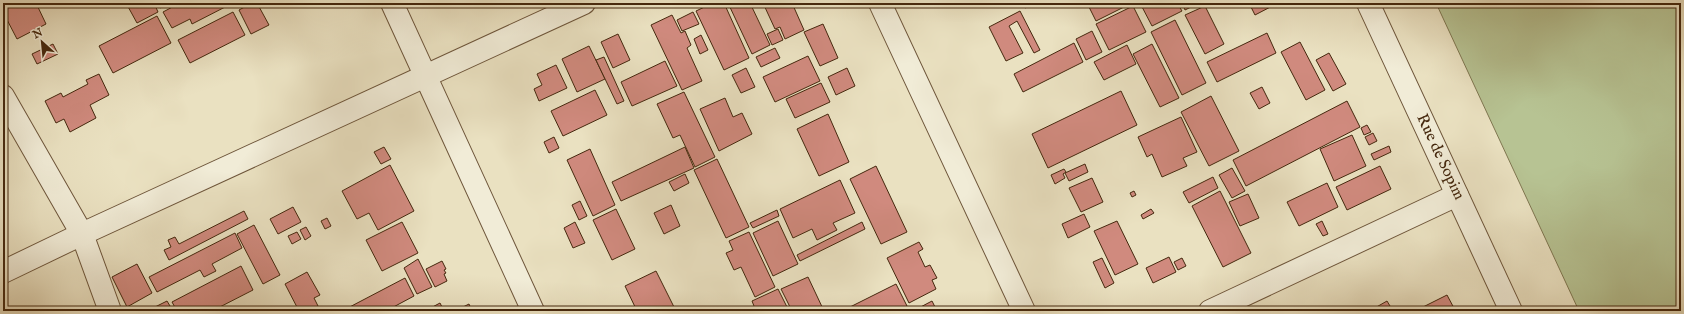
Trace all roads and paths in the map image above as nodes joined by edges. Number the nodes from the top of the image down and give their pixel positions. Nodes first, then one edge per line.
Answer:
1 (392, 3) edge
2 (584, 3) edge
3 (880, 3) edge
4 (1368, 3) edge
5 (426, 77) junction
6 (3, 96) edge
7 (1457, 195) junction
8 (82, 234) junction
9 (3, 272) edge
10 (110, 311) edge
11 (533, 311) edge
12 (1024, 311) edge
13 (1210, 311) edge
14 (1511, 311) edge

1 - 5 street
2 - 5 street
3 - 12 street
4 - 7 street, Rue de Sopim
5 - 8 street
5 - 11 street
6 - 8 street
7 - 13 street
7 - 14 street, Rue de Sopim
8 - 9 street
8 - 10 street

